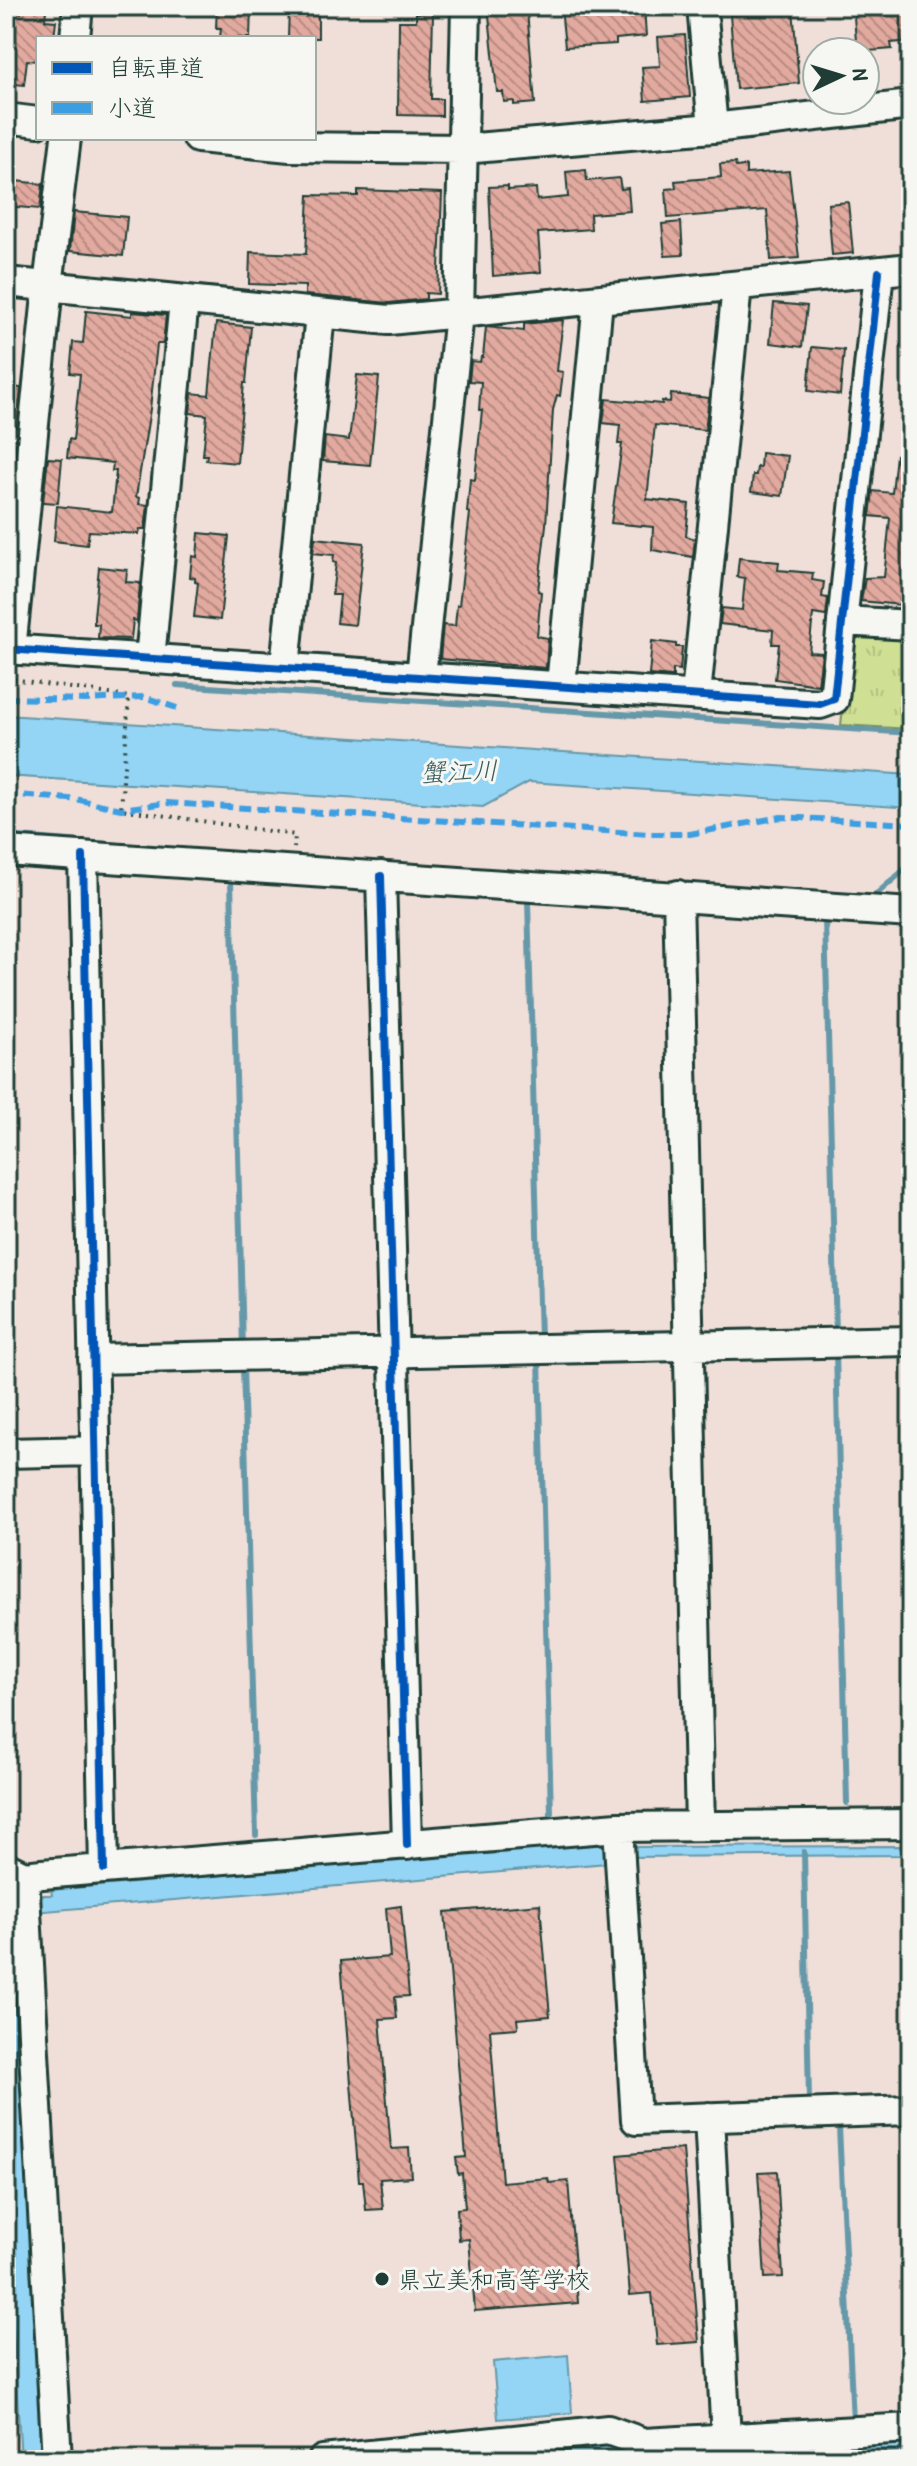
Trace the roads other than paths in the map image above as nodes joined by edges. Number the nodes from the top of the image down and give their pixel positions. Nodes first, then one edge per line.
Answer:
1 (78, 6) edge
2 (466, 6) edge
3 (702, 6) edge
4 (75, 36) edge
5 (911, 105) edge
6 (6, 118) edge
7 (36, 122) edge
8 (713, 128) junction
9 (66, 140) edge
10 (218, 140) edge
11 (463, 149) junction
12 (911, 268) edge
13 (879, 272) junction
14 (6, 282) edge
15 (48, 286) junction
16 (737, 286) junction
17 (184, 300) junction
18 (598, 301) junction
19 (320, 314) junction
20 (459, 314) junction
21 (842, 621) junction
22 (911, 625) edge
23 (8, 650) edge
24 (150, 659) junction
25 (285, 667) junction
26 (421, 676) junction
27 (561, 685) junction
28 (696, 695) junction
29 (6, 851) edge
30 (83, 856) junction
31 (381, 876) junction
32 (678, 895) junction
33 (911, 913) edge
34 (911, 1341) edge
35 (688, 1346) junction
36 (393, 1352) junction
37 (93, 1359) junction
38 (95, 1451) junction
39 (6, 1453) edge
40 (911, 1824) edge
41 (700, 1826) junction
42 (618, 1827) junction
43 (407, 1845) junction
44 (104, 1869) junction
45 (11, 1876) edge
46 (911, 2110) edge
47 (709, 2117) junction
48 (911, 2428) edge
49 (726, 2439) junction
50 (57, 2460) edge
51 (323, 2460) edge

1 - 4 street
2 - 11 street
3 - 8 street
5 - 8 street
6 - 7 street
8 - 11 street
9 - 15 street
10 - 11 street
11 - 20 street
12 - 13 street
13 - 16 street
13 - 21 street
14 - 15 street
15 - 17 street
15 - 23 street
16 - 18 street
16 - 28 street
17 - 19 street
17 - 24 street
18 - 20 street
18 - 27 street
19 - 20 street
19 - 25 street
20 - 26 street
21 - 22 street
21 - 28 street
23 - 24 street
24 - 25 street
25 - 26 street
26 - 27 street
27 - 28 street
29 - 30 street
30 - 31 street
30 - 37 street
31 - 32 street
31 - 36 street
32 - 33 street
32 - 35 street
34 - 35 street
35 - 36 street
35 - 41 street
36 - 37 street
36 - 43 street
37 - 38 street
38 - 39 street
38 - 44 street
40 - 41 street
41 - 42 street
42 - 43 street
42 - 47 street
43 - 44 street
44 - 45 street
45 - 50 street
46 - 47 street
47 - 49 street
48 - 49 street
49 - 51 street

